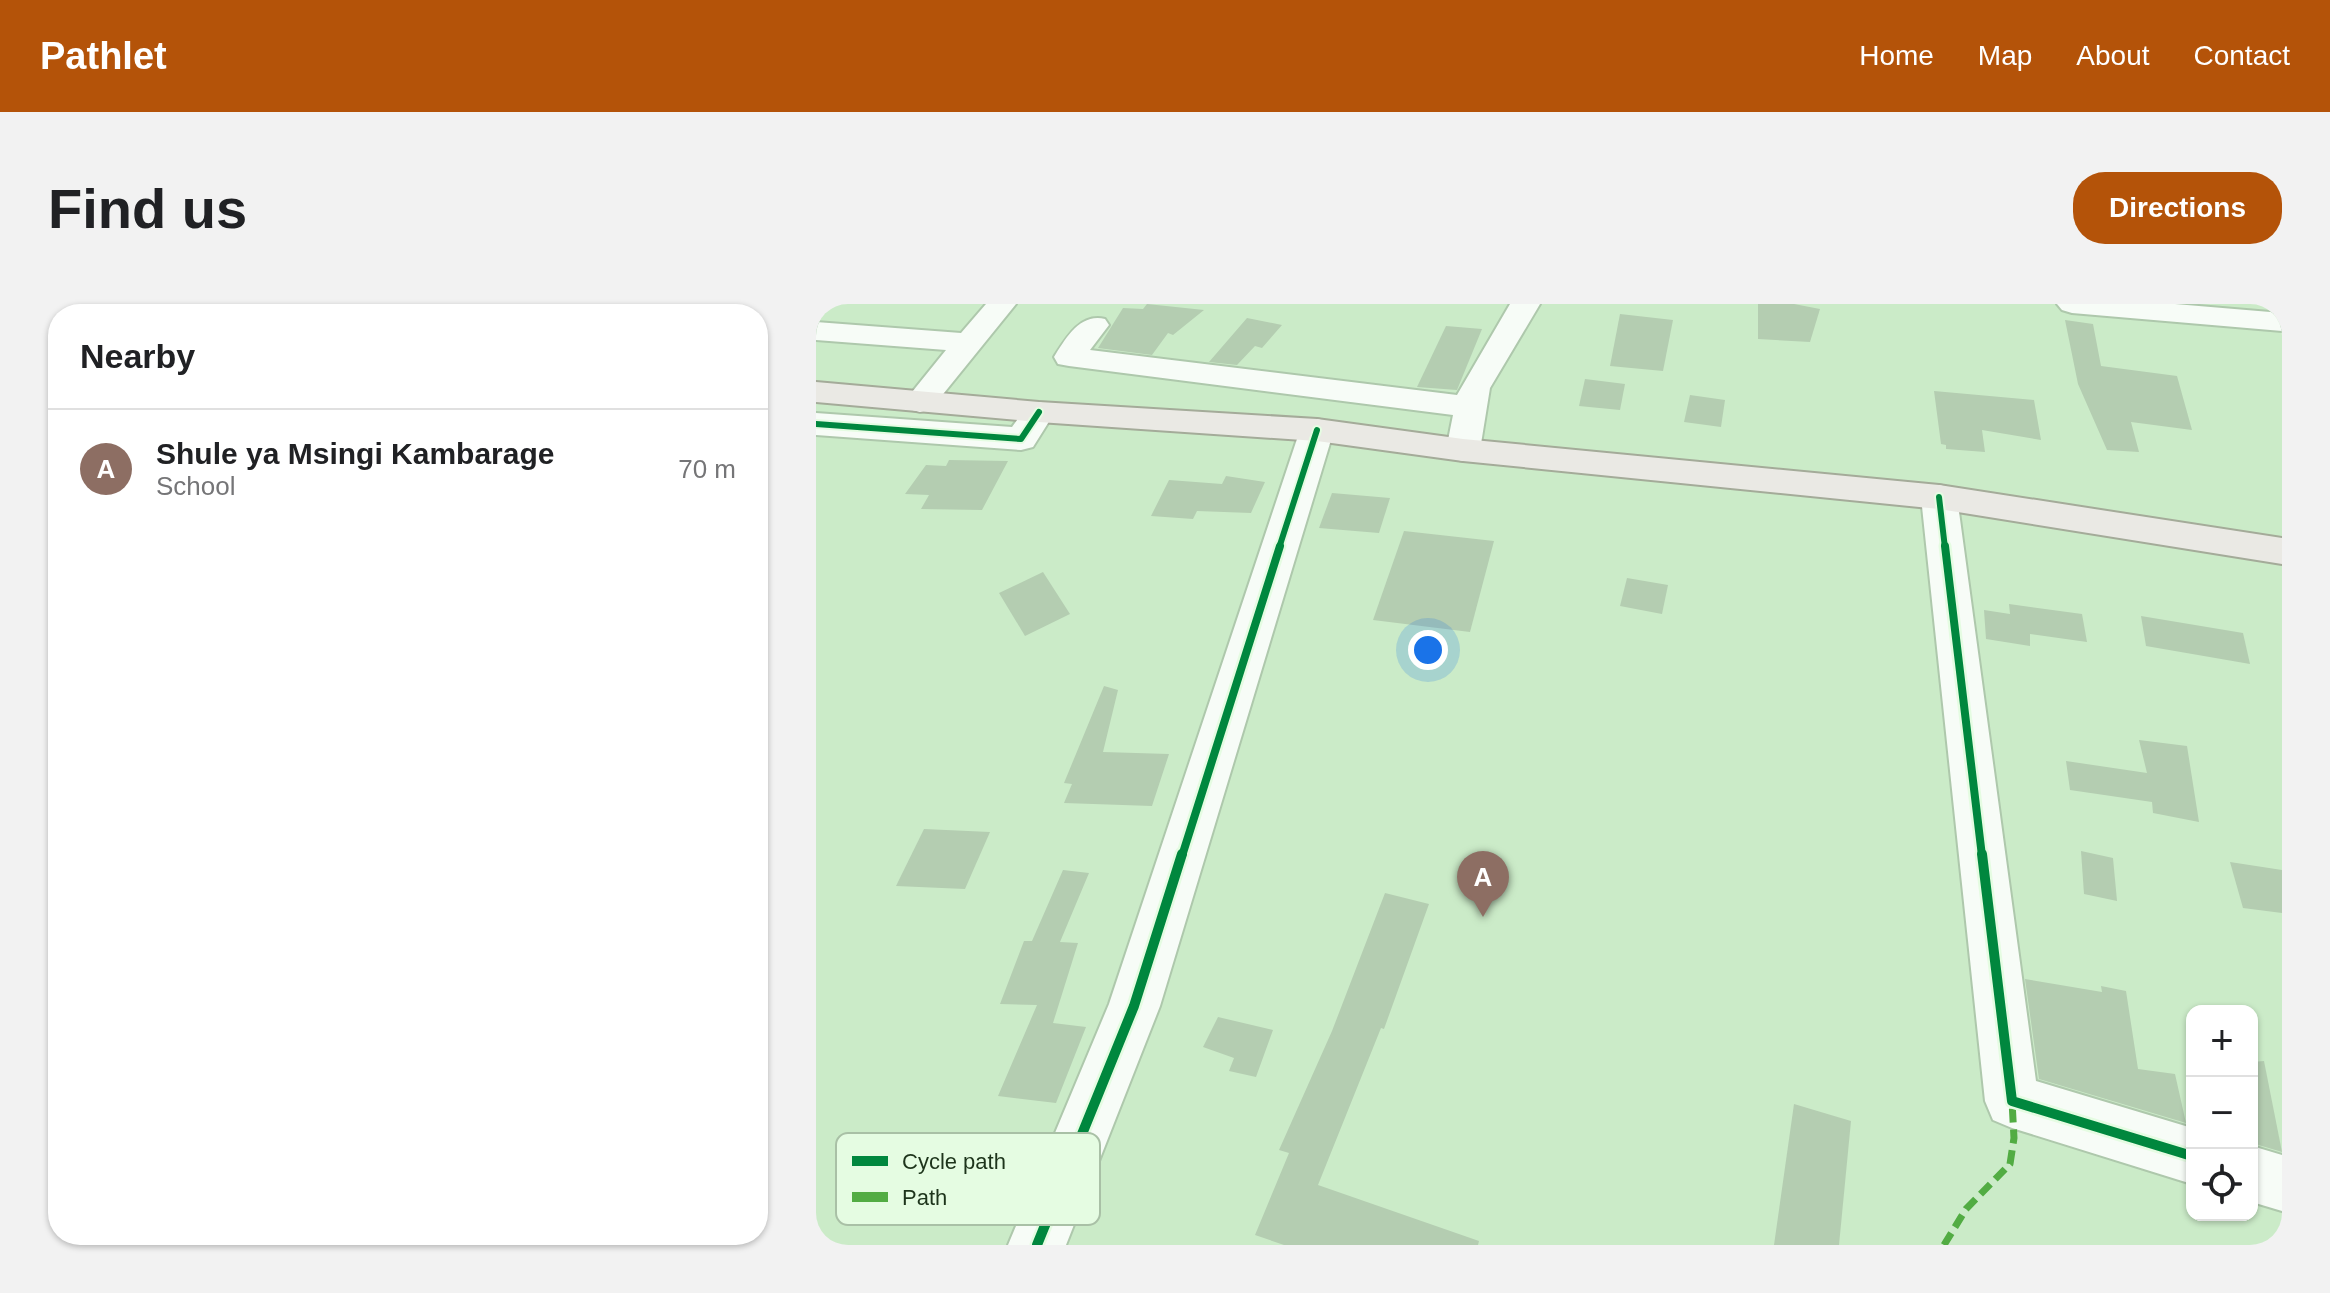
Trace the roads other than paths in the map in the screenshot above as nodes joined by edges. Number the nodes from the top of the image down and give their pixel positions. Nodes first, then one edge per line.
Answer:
1 (1001, 304) edge
2 (1525, 304) edge
3 (2072, 304) edge
4 (2282, 322) edge
5 (1094, 325) dead end
6 (816, 331) edge
7 (969, 343) junction
8 (816, 392) edge
9 (920, 402) junction
10 (1471, 407) junction
11 (1039, 412) junction
12 (816, 424) edge
13 (1317, 430) junction
14 (1463, 450) junction
15 (1939, 497) junction
16 (2282, 551) edge
17 (1082, 1133) edge
18 (2186, 1154) edge
19 (2258, 1176) edge
20 (2282, 1183) edge
21 (1045, 1225) edge
22 (1037, 1245) edge

1 - 7 street
2 - 10 street
3 - 4 street
5 - 10 street
6 - 7 street
7 - 9 street
8 - 9 main road
9 - 11 main road
10 - 14 street
11 - 12 street
11 - 13 main road
13 - 14 main road
13 - 17 street
14 - 15 main road
15 - 16 main road
15 - 18 street
19 - 20 street
21 - 22 street

